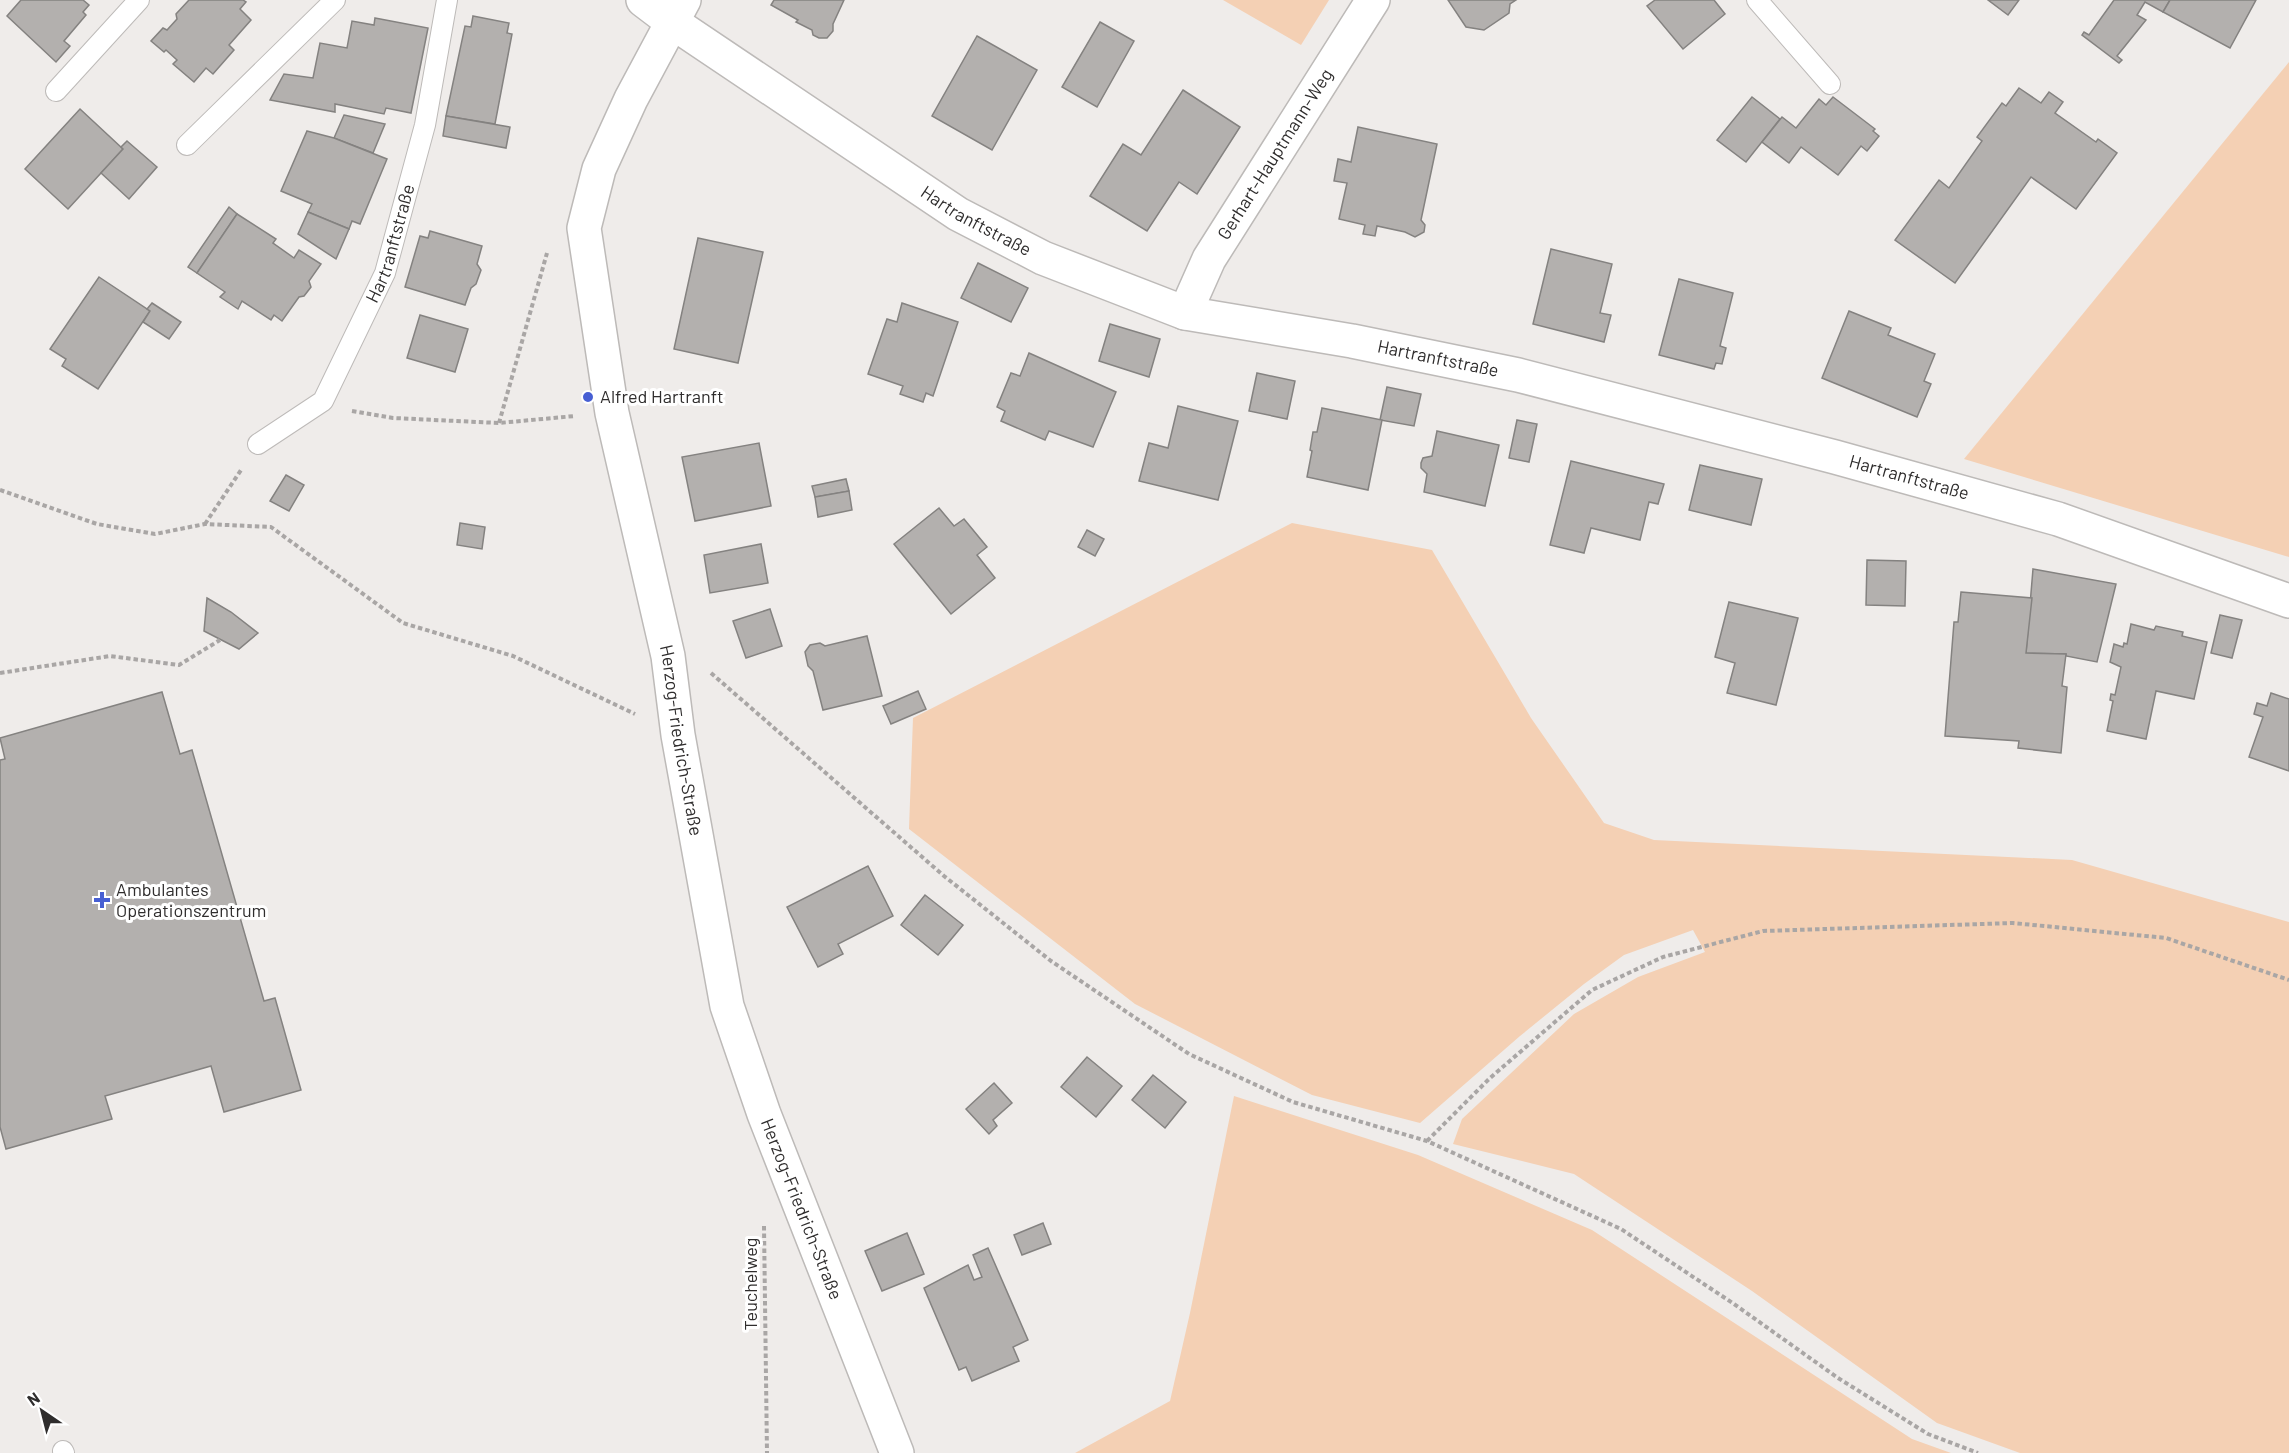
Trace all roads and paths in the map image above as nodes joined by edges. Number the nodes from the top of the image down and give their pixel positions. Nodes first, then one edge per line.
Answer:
1 (139, 0) edge
2 (335, 0) edge
3 (447, 0) edge
4 (643, 0) edge
5 (1373, 0) edge
6 (1757, 0) edge
7 (678, 11) edge
8 (1830, 84) dead end
9 (56, 91) dead end
10 (187, 145) dead end
11 (584, 228) junction
12 (1185, 313) junction
13 (323, 401) junction
14 (612, 413) junction
15 (499, 423) junction
16 (258, 444) joint
17 (0, 490) edge
18 (205, 524) junction
19 (2289, 601) edge
20 (220, 640) dead end
21 (668, 656) junction
22 (0, 672) edge
23 (678, 735) junction
24 (2289, 980) edge
25 (1427, 1141) junction
26 (764, 1220) dead end
27 (766, 1453) edge
28 (897, 1453) edge
29 (1978, 1453) edge

1 - 9 lane
2 - 10 lane
3 - 13 lane, Hartranftstraße
4 - 7 street, Hartranftstraße
5 - 12 street, Gerhart-Hauptmann-Weg
6 - 8 lane
7 - 11 street, Herzog-Friedrich-Straße
7 - 12 street, Hartranftstraße
11 - 14 street, Herzog-Friedrich-Straße
11 - 15 path
12 - 19 street, Hartranftstraße
13 - 15 path
13 - 16 lane
14 - 15 path
14 - 21 street, Herzog-Friedrich-Straße
16 - 18 path
17 - 18 path
18 - 23 path
20 - 22 path
21 - 23 street, Herzog-Friedrich-Straße
21 - 25 path
23 - 28 street, Herzog-Friedrich-Straße
24 - 25 path
25 - 29 path
26 - 27 path, Teuchelweg

